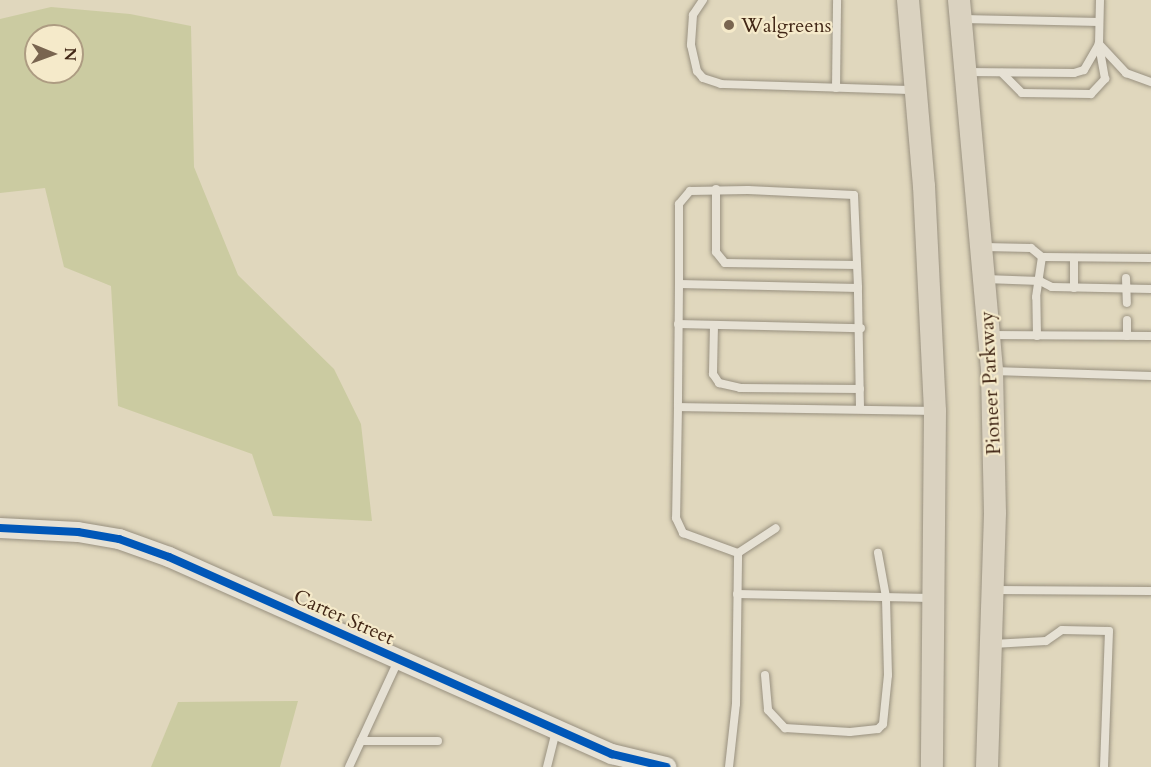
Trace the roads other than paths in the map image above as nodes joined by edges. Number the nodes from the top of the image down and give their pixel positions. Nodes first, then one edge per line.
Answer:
1 (703, 0) edge
2 (837, 0) edge
3 (908, 0) edge
4 (1100, 0) edge
5 (959, 9) edge
6 (1099, 22) junction
7 (1099, 44) junction
8 (964, 72) junction
9 (1002, 73) junction
10 (1151, 82) edge
11 (836, 88) junction
12 (914, 90) junction
13 (716, 189) junction
14 (980, 247) junction
15 (1042, 257) junction
16 (1074, 258) junction
17 (1151, 258) edge
18 (856, 265) junction
19 (1126, 278) dead end
20 (984, 279) junction
21 (1040, 281) junction
22 (679, 284) junction
23 (858, 288) junction
24 (1074, 288) junction
25 (1126, 288) junction
26 (1151, 289) edge
27 (1126, 303) dead end
28 (1126, 320) dead end
29 (678, 324) junction
30 (714, 325) junction
31 (861, 328) junction
32 (988, 335) junction
33 (1037, 336) junction
34 (1126, 336) junction
35 (1151, 336) edge
36 (992, 371) junction
37 (1151, 376) edge
38 (860, 389) junction
39 (678, 406) junction
40 (860, 408) junction
41 (935, 411) junction
42 (0, 528) edge
43 (776, 528) dead end
44 (738, 553) junction
45 (878, 553) dead end
46 (993, 590) junction
47 (1151, 591) edge
48 (737, 594) junction
49 (886, 597) junction
50 (935, 598) junction
51 (991, 644) junction
52 (399, 659) junction
53 (765, 675) dead end
54 (557, 730) junction
55 (361, 741) junction
56 (438, 741) dead end
57 (349, 767) edge
58 (547, 767) edge
59 (666, 767) edge
60 (729, 767) edge
61 (932, 767) edge
62 (987, 767) edge
63 (1104, 767) edge

1 - 11 lane
2 - 11 lane
3 - 12 main road
4 - 6 lane
5 - 6 lane
5 - 8 main road, Pioneer Parkway
6 - 7 lane
7 - 9 lane
7 - 9 lane
7 - 10 lane
8 - 9 lane
8 - 14 main road, Pioneer Parkway
11 - 12 lane
12 - 41 main road
13 - 18 lane
13 - 18 lane
13 - 22 lane
14 - 15 lane
14 - 20 main road, Pioneer Parkway
15 - 16 lane
15 - 21 lane
16 - 17 lane
16 - 24 lane
18 - 23 lane
19 - 25 lane
20 - 21 lane
20 - 32 main road, Pioneer Parkway
21 - 24 lane
21 - 33 lane
22 - 23 lane
22 - 29 lane
23 - 31 lane
24 - 25 lane
25 - 26 lane
25 - 27 lane
28 - 34 lane
29 - 30 lane
29 - 39 lane
30 - 31 lane
30 - 38 lane
31 - 38 lane
32 - 33 lane
32 - 36 main road, Pioneer Parkway
33 - 34 lane
34 - 35 lane
36 - 37 lane
36 - 46 main road, Pioneer Parkway
38 - 40 lane
39 - 40 lane
39 - 44 lane
40 - 41 lane
41 - 50 main road
42 - 52 street, Carter Street
43 - 44 lane
44 - 48 lane
45 - 49 lane
46 - 47 lane
46 - 51 main road, Pioneer Parkway
48 - 49 lane
48 - 60 lane
49 - 50 lane
49 - 53 lane
50 - 61 main road
51 - 62 main road, Pioneer Parkway
51 - 63 lane
52 - 54 street, Carter Street
52 - 55 lane
54 - 58 lane
54 - 59 street, Carter Street
55 - 56 lane
55 - 57 lane

